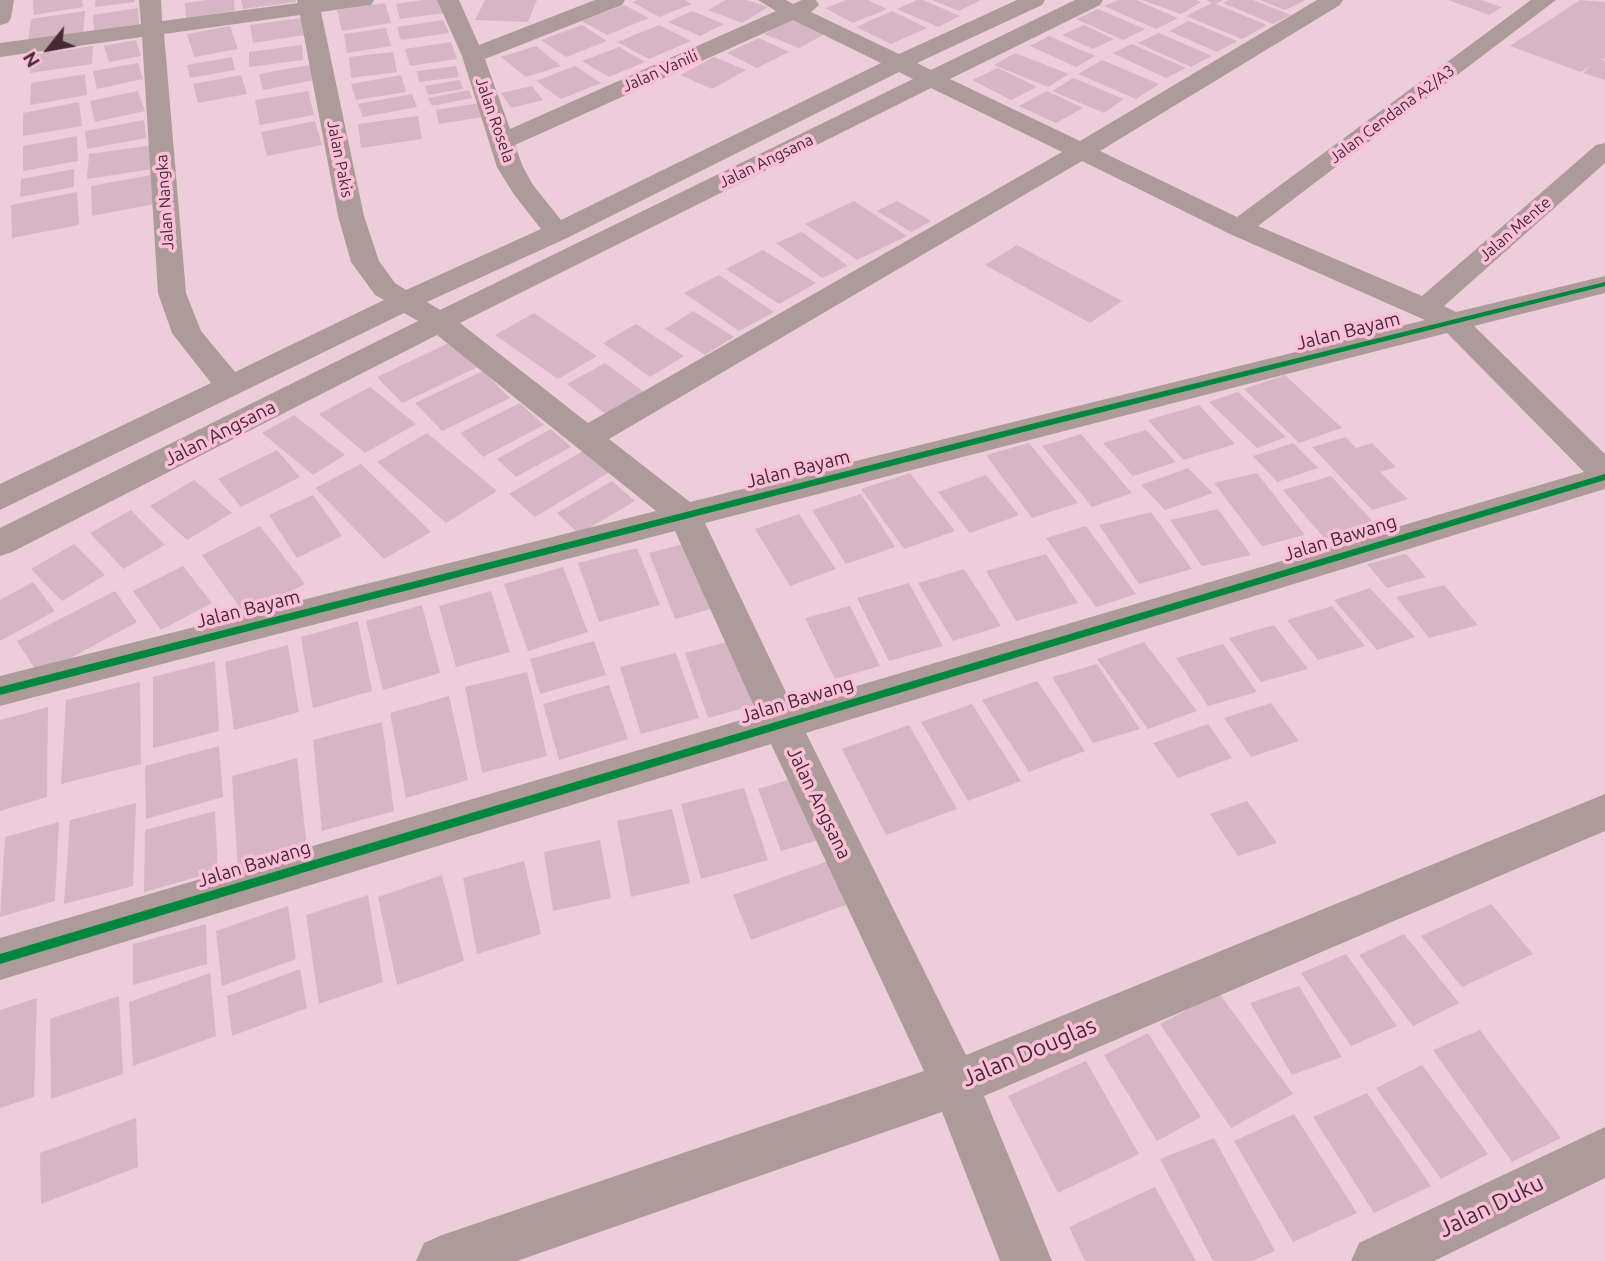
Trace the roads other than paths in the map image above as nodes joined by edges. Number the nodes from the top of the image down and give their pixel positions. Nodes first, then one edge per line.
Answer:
1 (3, 0) edge
2 (150, 0) edge
3 (363, 0) edge
4 (448, 0) edge
5 (614, 0) edge
6 (769, 0) edge
7 (819, 0) edge
8 (1034, 0) edge
9 (1092, 0) edge
10 (1332, 0) edge
11 (1545, 0) edge
12 (310, 4) edge
13 (793, 11) junction
14 (0, 18) edge
15 (152, 28) junction
16 (0, 50) edge
17 (473, 56) junction
18 (901, 62) junction
19 (934, 78) junction
20 (502, 142) junction
21 (1605, 150) edge
22 (1080, 152) junction
23 (1239, 228) junction
24 (557, 232) junction
25 (1605, 284) edge
26 (403, 302) junction
27 (1439, 315) junction
28 (440, 322) junction
29 (230, 386) junction
30 (587, 438) junction
31 (1605, 475) edge
32 (0, 498) edge
33 (685, 516) junction
34 (0, 543) edge
35 (0, 691) edge
36 (781, 723) junction
37 (1605, 812) edge
38 (0, 959) edge
39 (955, 1084) junction
40 (1605, 1152) edge
41 (442, 1261) edge
42 (1026, 1261) edge
43 (1377, 1261) edge

1 - 14 street
2 - 15 street, Jalan Nangka
3 - 12 street
4 - 17 street, Jalan Rosela
5 - 17 street
6 - 13 street
7 - 13 street, Jalan Vanili
8 - 18 street
9 - 19 street, Jalan Angsana
10 - 22 street
11 - 23 street, Jalan Cendana A2/A3
12 - 15 street
12 - 26 street, Jalan Pakis
13 - 18 street
13 - 20 street, Jalan Vanili
15 - 16 street
15 - 29 street, Jalan Nangka
17 - 20 street, Jalan Rosela
18 - 19 street
18 - 24 street
19 - 22 street
19 - 28 street, Jalan Angsana
20 - 24 street, Jalan Rosela
21 - 27 street, Jalan Mente
22 - 23 street
22 - 30 street
23 - 27 street
24 - 26 street
25 - 27 street, Jalan Bayam
26 - 28 street, Jalan Pakis
26 - 29 street
27 - 31 street
27 - 33 street, Jalan Bayam
28 - 30 street, Jalan Angsana
28 - 34 street, Jalan Angsana
29 - 32 street
30 - 33 street, Jalan Angsana
31 - 36 street, Jalan Bawang
33 - 35 street, Jalan Bayam
33 - 36 street, Jalan Angsana
36 - 38 street, Jalan Bawang
36 - 39 street, Jalan Angsana
37 - 39 street, Jalan Douglas
39 - 41 street, Jalan Douglas
39 - 42 street, Jalan Angsana
40 - 43 street, Jalan Duku

